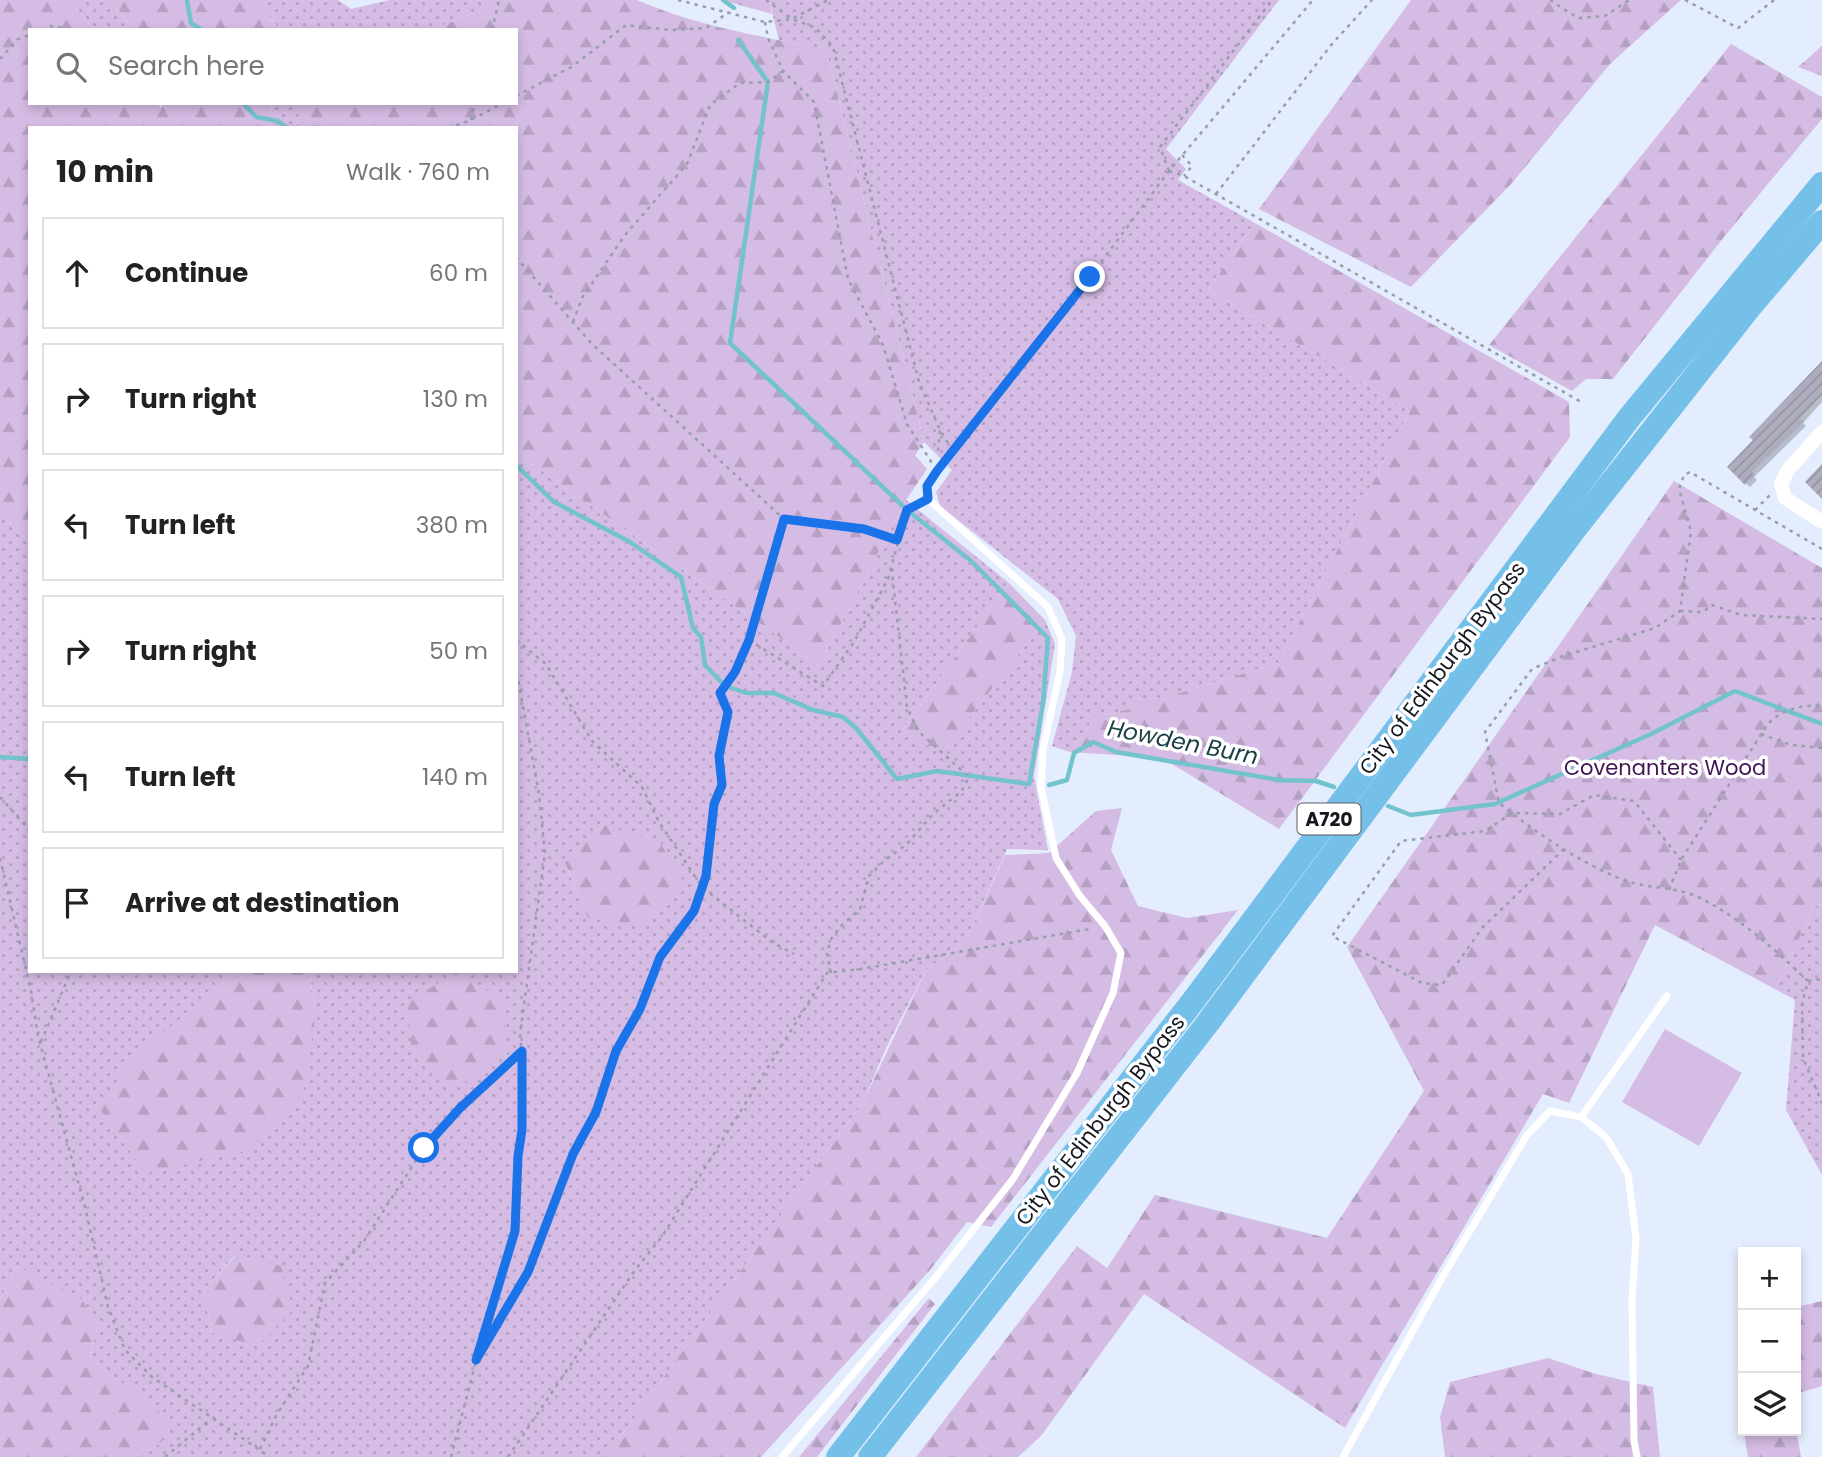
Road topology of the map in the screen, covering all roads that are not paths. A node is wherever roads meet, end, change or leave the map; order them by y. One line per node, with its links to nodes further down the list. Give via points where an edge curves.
1 (1822, 184): 9 (highway, City of Edinburgh Bypass / A720, via 1629,418 1193,1001)
2 (1822, 222): 10 (highway, City of Edinburgh Bypass / A720, via 1574,530 1207,1024)
3 (1822, 432): 5 (street, via 1781,484 1785,498)
4 (954, 451): 8 (lane, via 935,467 927,486 928,499 1048,607 1062,639 1041,787 1056,858 1121,953 1113,993 1077,1073 1013,1179 929,1286)
5 (1822, 522)
6 (1667, 996): 7 (lane)
7 (1581, 1117): 11 (lane, via 1550,1111 1527,1135); 12 (lane, via 1606,1137 1628,1174 1636,1238 1632,1302)
8 (782, 1457)
9 (838, 1457)
10 (870, 1457)
11 (1343, 1457)
12 (1637, 1457)

